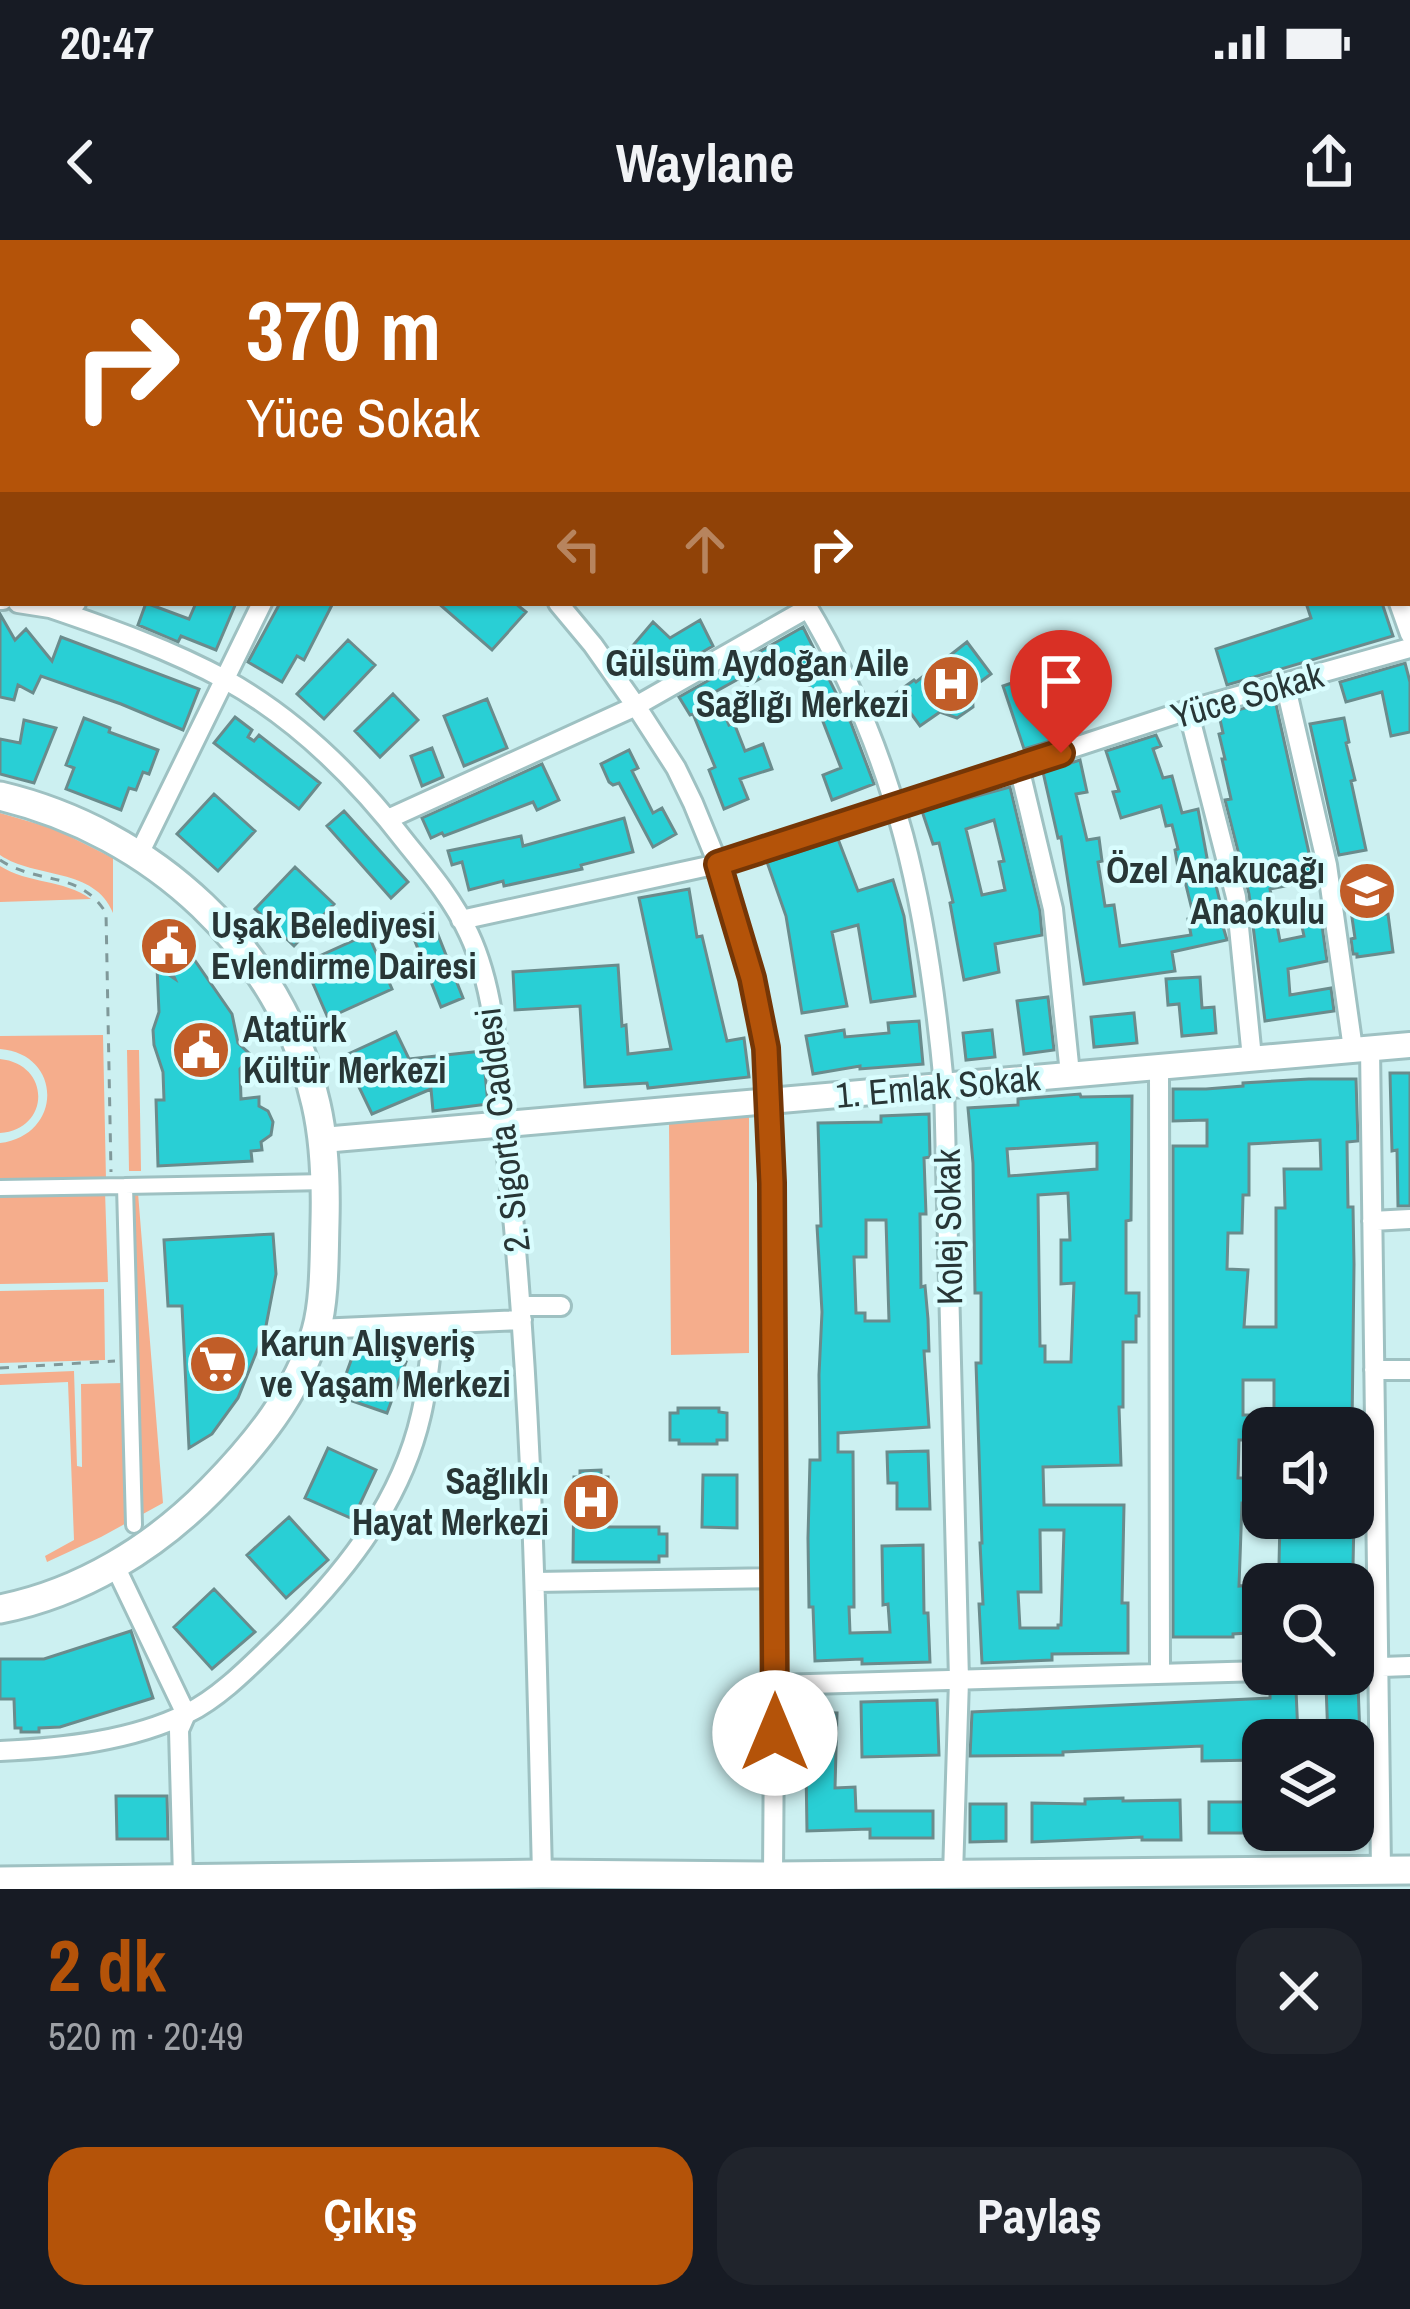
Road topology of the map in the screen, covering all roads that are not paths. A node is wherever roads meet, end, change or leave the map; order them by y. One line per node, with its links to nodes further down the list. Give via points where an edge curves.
1 (37, 606): 6 (street)
2 (60, 606): 6 (street)
3 (261, 606): 8 (street)
4 (560, 606): 10 (street)
5 (806, 606): 10 (street); 14 (street, Kolej Sokak, via 847,676)
6 (50, 608): 8 (street, 2. Sigorta Caddesi)
7 (1410, 648): 9 (street, Yüce Sokak)
8 (225, 679): 15 (street, 2. Sigorta Caddesi, via 306,735); 16 (street)
9 (1285, 683): 11 (street, Yüce Sokak); 20 (street)
10 (637, 706): 15 (street); 17 (street, via 676,768)
11 (1188, 710): 12 (street, Yüce Sokak); 21 (street, via 1236,897)
12 (1019, 767): 14 (street, Yüce Sokak); 23 (street, via 1053,909)
13 (0, 796): 16 (main road, via 65,815)
14 (896, 808): 17 (street, Yüce Sokak); 24 (street, Kolej Sokak, via 925,923)
15 (388, 819): 18 (street, 2. Sigorta Caddesi)
16 (139, 854): 27 (main road, via 207,909 261,976 299,1050)
17 (718, 864): 18 (street, Yüce Sokak); 25 (street, via 752,978)
18 (461, 920): 26 (street, 2. Sigorta Caddesi, via 490,1007)
19 (1410, 1045): 20 (street, 1. Emlak Sokak)
20 (1362, 1049): 21 (street, 1. Emlak Sokak); 32 (street)
21 (1252, 1058): 22 (street, 1. Emlak Sokak)
22 (1159, 1066): 23 (street, 1. Emlak Sokak); 48 (street)
23 (1070, 1074): 24 (street, 1. Emlak Sokak)
24 (944, 1085): 25 (street, 1. Emlak Sokak); 49 (street, Kolej Sokak)
25 (768, 1101): 26 (street, 1. Emlak Sokak); 41 (street)
26 (503, 1124): 27 (street, 1. Emlak Sokak); 34 (street, 2. Sigorta Caddesi)
27 (322, 1140): 28 (main road)
28 (326, 1182): 29 (street); 36 (main road)
29 (118, 1186): 30 (street); 39 (street)
30 (0, 1188)
31 (1410, 1219): 32 (street)
32 (1372, 1221): 37 (street)
33 (561, 1306): 34 (street)
34 (522, 1313): 35 (street); 42 (street, 2. Sigorta Caddesi)
35 (434, 1324): 36 (street); 51 (street, via 422,1414 374,1529 294,1623)
36 (316, 1329): 40 (main road, via 288,1396 259,1438 193,1509)
37 (1374, 1370): 38 (street); 46 (street)
38 (1410, 1370)
39 (134, 1525)
40 (115, 1565): 43 (main road); 51 (street)
41 (776, 1578): 42 (street); 50 (street)
42 (535, 1582): 55 (street, 2. Sigorta Caddesi)
43 (0, 1609)
44 (1410, 1666): 46 (street)
45 (1374, 1667): 46 (street)
46 (1378, 1667): 53 (street)
47 (1242, 1672): 48 (street)
48 (1160, 1674): 49 (street)
49 (959, 1680): 50 (street); 56 (street, Kolej Sokak)
50 (775, 1685): 60 (street)
51 (187, 1714): 52 (street, via 99,1740); 57 (street, via 179,1730)
52 (0, 1751)
53 (1381, 1870): 54 (main road); 59 (main road)
54 (1410, 1870)
55 (542, 1874): 57 (main road); 60 (main road)
56 (953, 1875): 59 (main road); 60 (main road)
57 (183, 1878): 58 (main road)
58 (0, 1881)
59 (1302, 1881)
60 (773, 1885)

